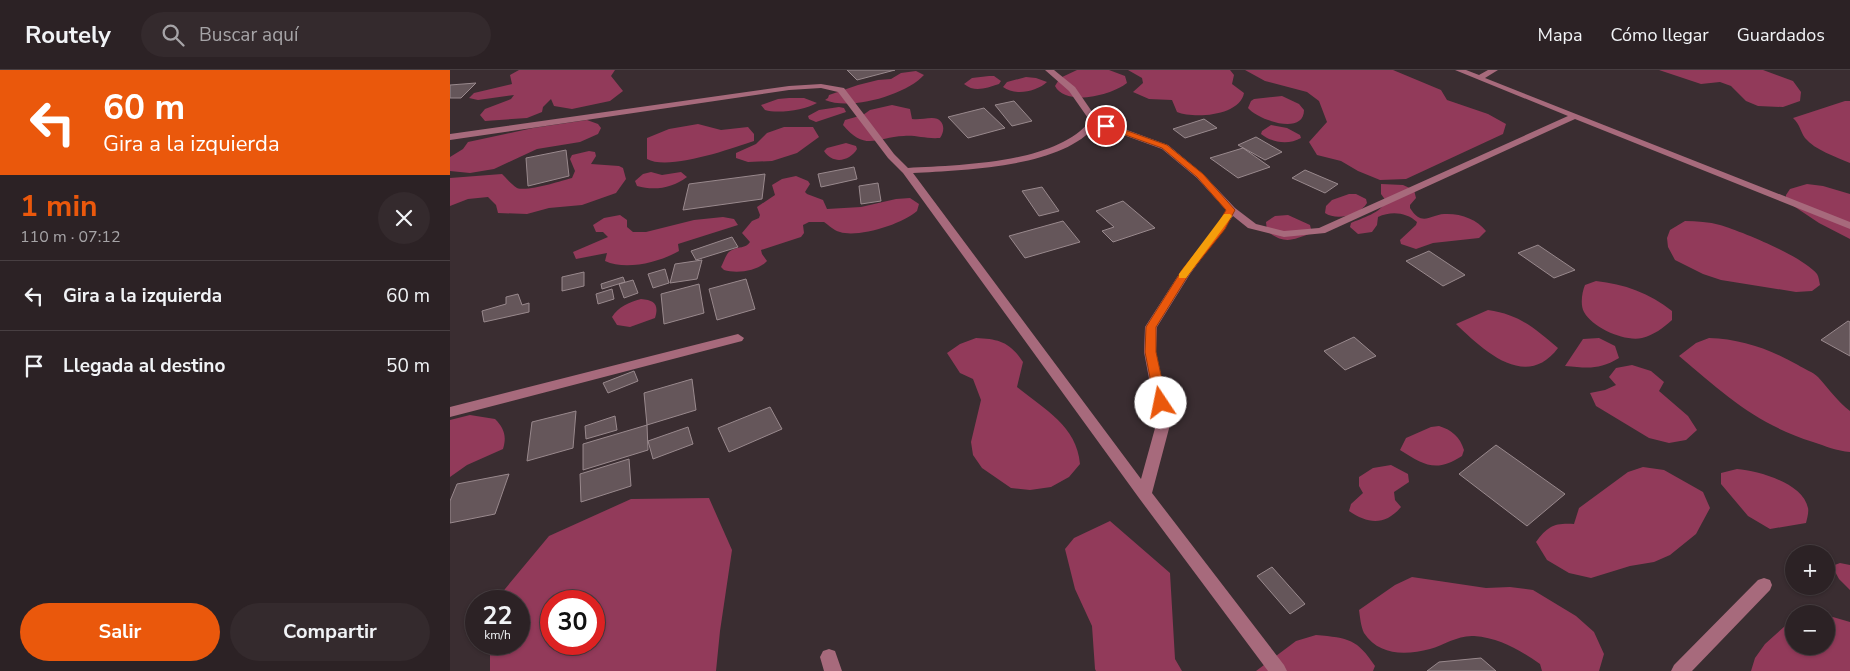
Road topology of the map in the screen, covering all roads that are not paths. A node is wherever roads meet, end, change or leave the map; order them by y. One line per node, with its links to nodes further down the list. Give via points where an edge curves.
1 (1049, 70): 6 (street, via 1072,89)
2 (1460, 70): 4 (street)
3 (1494, 70): 4 (street)
4 (1479, 78): 5 (street)
5 (1576, 116): 9 (street, via 1321,231 1284,234 1252,226); 10 (street)
6 (1094, 121): 8 (street, via 1084,134 1050,150 1008,162); 9 (street, via 1165,146 1200,176)
7 (450, 138): 8 (street, via 820,86 841,90)
8 (906, 171): 13 (street)
9 (1230, 210): 13 (street, via 1221,227 1185,272 1151,327 1150,352 1164,421)
10 (1850, 226)
11 (738, 338): 12 (street)
12 (450, 412)
13 (1144, 494): 15 (street)
14 (1764, 585): 16 (street)
15 (1278, 671)
16 (1680, 671)

